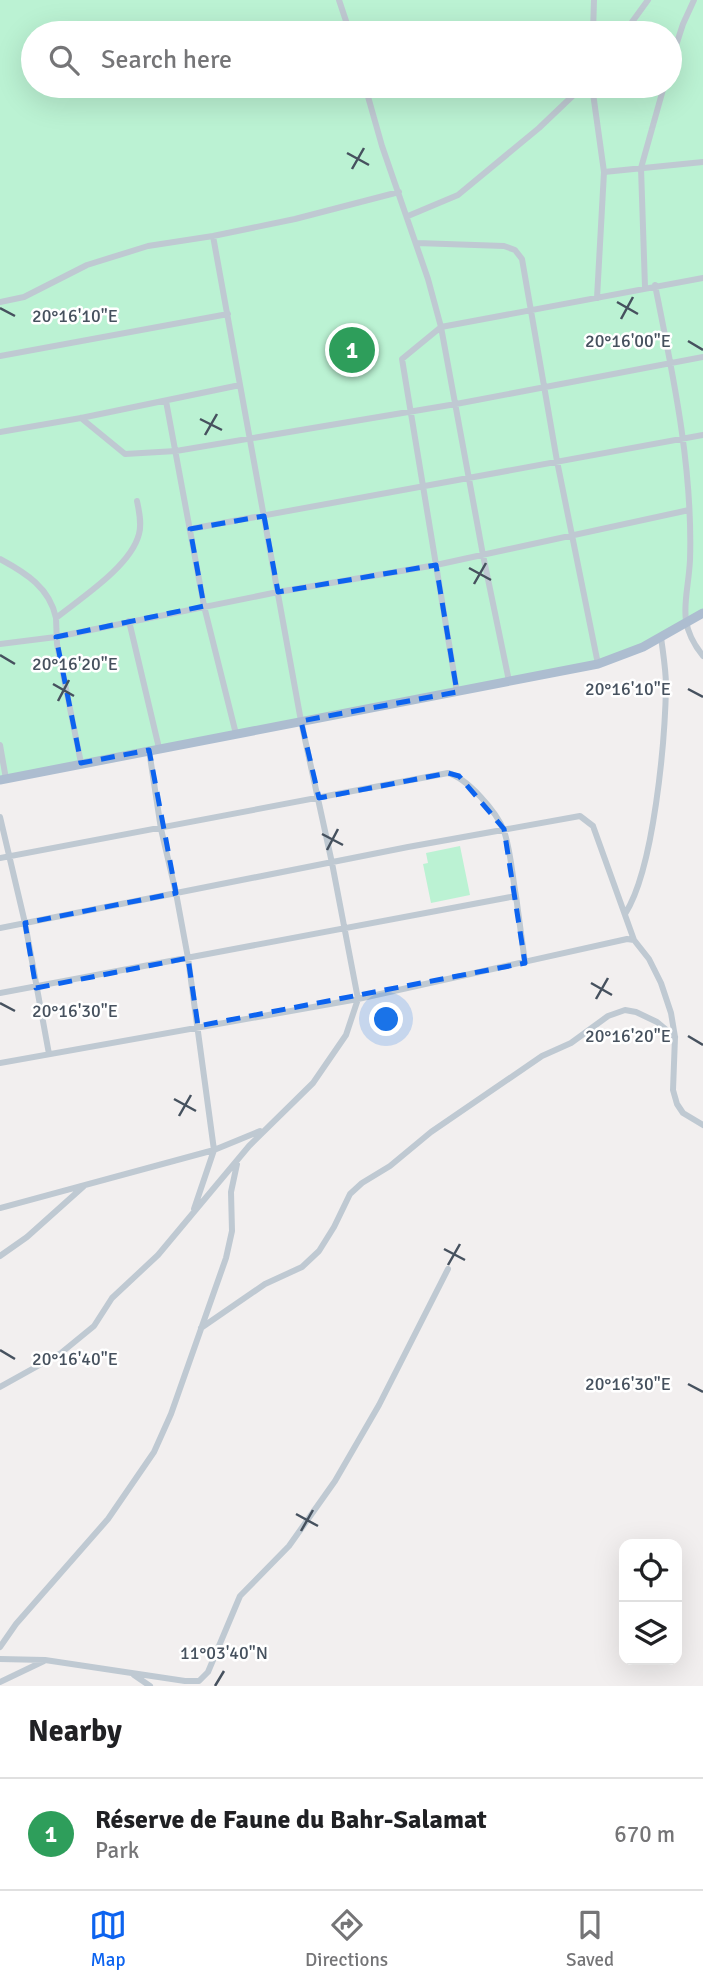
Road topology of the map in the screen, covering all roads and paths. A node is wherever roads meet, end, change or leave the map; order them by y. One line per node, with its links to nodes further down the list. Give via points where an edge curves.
1 (339, 0): 5 (street)
2 (648, 0): 7 (street)
3 (694, 0): 8 (street)
4 (592, 1): 6 (street)
5 (346, 21)
6 (593, 21)
7 (633, 21)
8 (682, 26)
9 (368, 98): 16 (street)
10 (570, 98): 17 (street, via 470,186)
11 (594, 98): 15 (street)
12 (661, 98): 14 (street)
13 (703, 162): 14 (street)
14 (641, 168): 15 (street); 22 (street)
15 (604, 172): 23 (street)
16 (399, 192): 17 (street); 18 (street)
17 (408, 216): 19 (street)
18 (213, 236): 24 (street, via 148,246 87,265 24,297); 26 (street)
19 (417, 243): 25 (street, via 515,250 522,259); 27 (street)
20 (703, 278): 21 (street)
21 (655, 285): 22 (street); 30 (street)
22 (645, 287): 23 (street)
23 (597, 298): 25 (street)
24 (0, 302)
25 (530, 311): 27 (street); 32 (street)
26 (228, 314): 28 (street); 31 (street)
27 (441, 327): 34 (street); 35 (street, via 402,359)
28 (0, 356)
29 (703, 357): 30 (street)
30 (670, 362): 32 (street); 39 (street)
31 (240, 385): 33 (street); 40 (street)
32 (544, 386): 34 (street); 42 (street)
33 (166, 401): 36 (street); 41 (street)
34 (456, 404): 35 (street); 43 (street)
35 (409, 411): 40 (street); 44 (street)
36 (81, 418): 37 (street); 41 (street, via 125,454)
37 (0, 432)
38 (703, 435): 39 (street)
39 (682, 437): 42 (street); 46 (street)
40 (250, 438): 41 (street); 47 (street)
41 (176, 451): 48 (street)
42 (558, 461): 43 (street); 49 (street)
43 (470, 478): 44 (street); 50 (street)
44 (423, 486): 47 (street); 52 (street)
45 (137, 501): 56 (street, via 140,531 123,561)
46 (689, 510): 49 (street); 58 (street)
47 (264, 516): 48 (street); 53 (street)
48 (190, 529): 54 (street)
49 (572, 537): 50 (street); 63 (street)
50 (483, 555): 52 (street); 64 (street)
51 (0, 559): 56 (street, via 47,593)
52 (436, 565): 53 (street); 65 (street)
53 (278, 592): 54 (street); 66 (street)
54 (204, 606): 57 (street); 67 (street)
55 (703, 613): 58 (main road)
56 (56, 618): 59 (street)
57 (129, 621): 59 (street); 69 (street)
58 (685, 625): 60 (main road); 62 (street)
59 (56, 636): 61 (street); 70 (street)
60 (662, 637): 63 (main road); 81 (street, via 666,683 657,791 646,858)
61 (0, 644)
62 (703, 656)
63 (598, 664): 64 (main road)
64 (509, 681): 65 (main road)
65 (457, 692): 66 (main road)
66 (301, 721): 67 (main road); 72 (street)
67 (236, 734): 69 (main road)
68 (0, 745): 71 (street)
69 (154, 749): 70 (main road); 74 (street)
70 (81, 763): 71 (main road)
71 (3, 780)
72 (319, 798): 74 (street); 75 (street, via 448,773 474,789); 78 (street)
73 (0, 817): 76 (street)
74 (161, 829): 76 (street); 79 (street)
75 (503, 829): 78 (street); 80 (street); 81 (street, via 580,816 586,819 593,826)
76 (9, 857): 77 (street); 82 (street)
77 (0, 858)
78 (332, 863): 79 (street); 83 (street)
79 (176, 893): 82 (street); 86 (street)
80 (516, 896): 83 (street); 87 (street)
81 (625, 914): 85 (street)
82 (25, 923): 84 (street); 88 (street)
83 (345, 927): 86 (street); 90 (street)
84 (0, 928)
85 (634, 940): 87 (street); 92 (street, via 661,983)
86 (188, 958): 88 (street); 91 (street)
87 (525, 962): 90 (street)
88 (36, 988): 89 (street); 93 (street)
89 (0, 993)
90 (358, 999): 91 (street); 96 (street, via 336,1053 313,1083)
91 (198, 1026): 93 (street); 97 (street)
92 (675, 1037): 95 (street, via 673,1090 677,1104); 104 (street, via 657,1022 625,1010 542,1056 362,1183 350,1194 319,1251 302,1267 265,1284)
93 (49, 1055): 94 (street)
94 (0, 1063)
95 (703, 1125)
96 (262, 1131): 97 (street); 98 (street)
97 (214, 1150): 99 (street); 101 (street)
98 (237, 1162): 101 (street); 104 (street, via 230,1244)
99 (86, 1184): 100 (street); 102 (street)
100 (0, 1208)
101 (192, 1214): 105 (street, via 158,1255 118,1290 94,1326 61,1353)
102 (0, 1256)
103 (448, 1269): 109 (street, via 335,1480 289,1546 240,1596 208,1672 199,1681)
104 (201, 1328): 106 (street, via 171,1414 141,1473)
105 (0, 1387)
106 (0, 1647)
107 (0, 1659): 108 (street)
108 (45, 1660): 109 (street); 110 (street)
109 (133, 1674): 111 (street)
110 (0, 1682)
111 (150, 1686)

